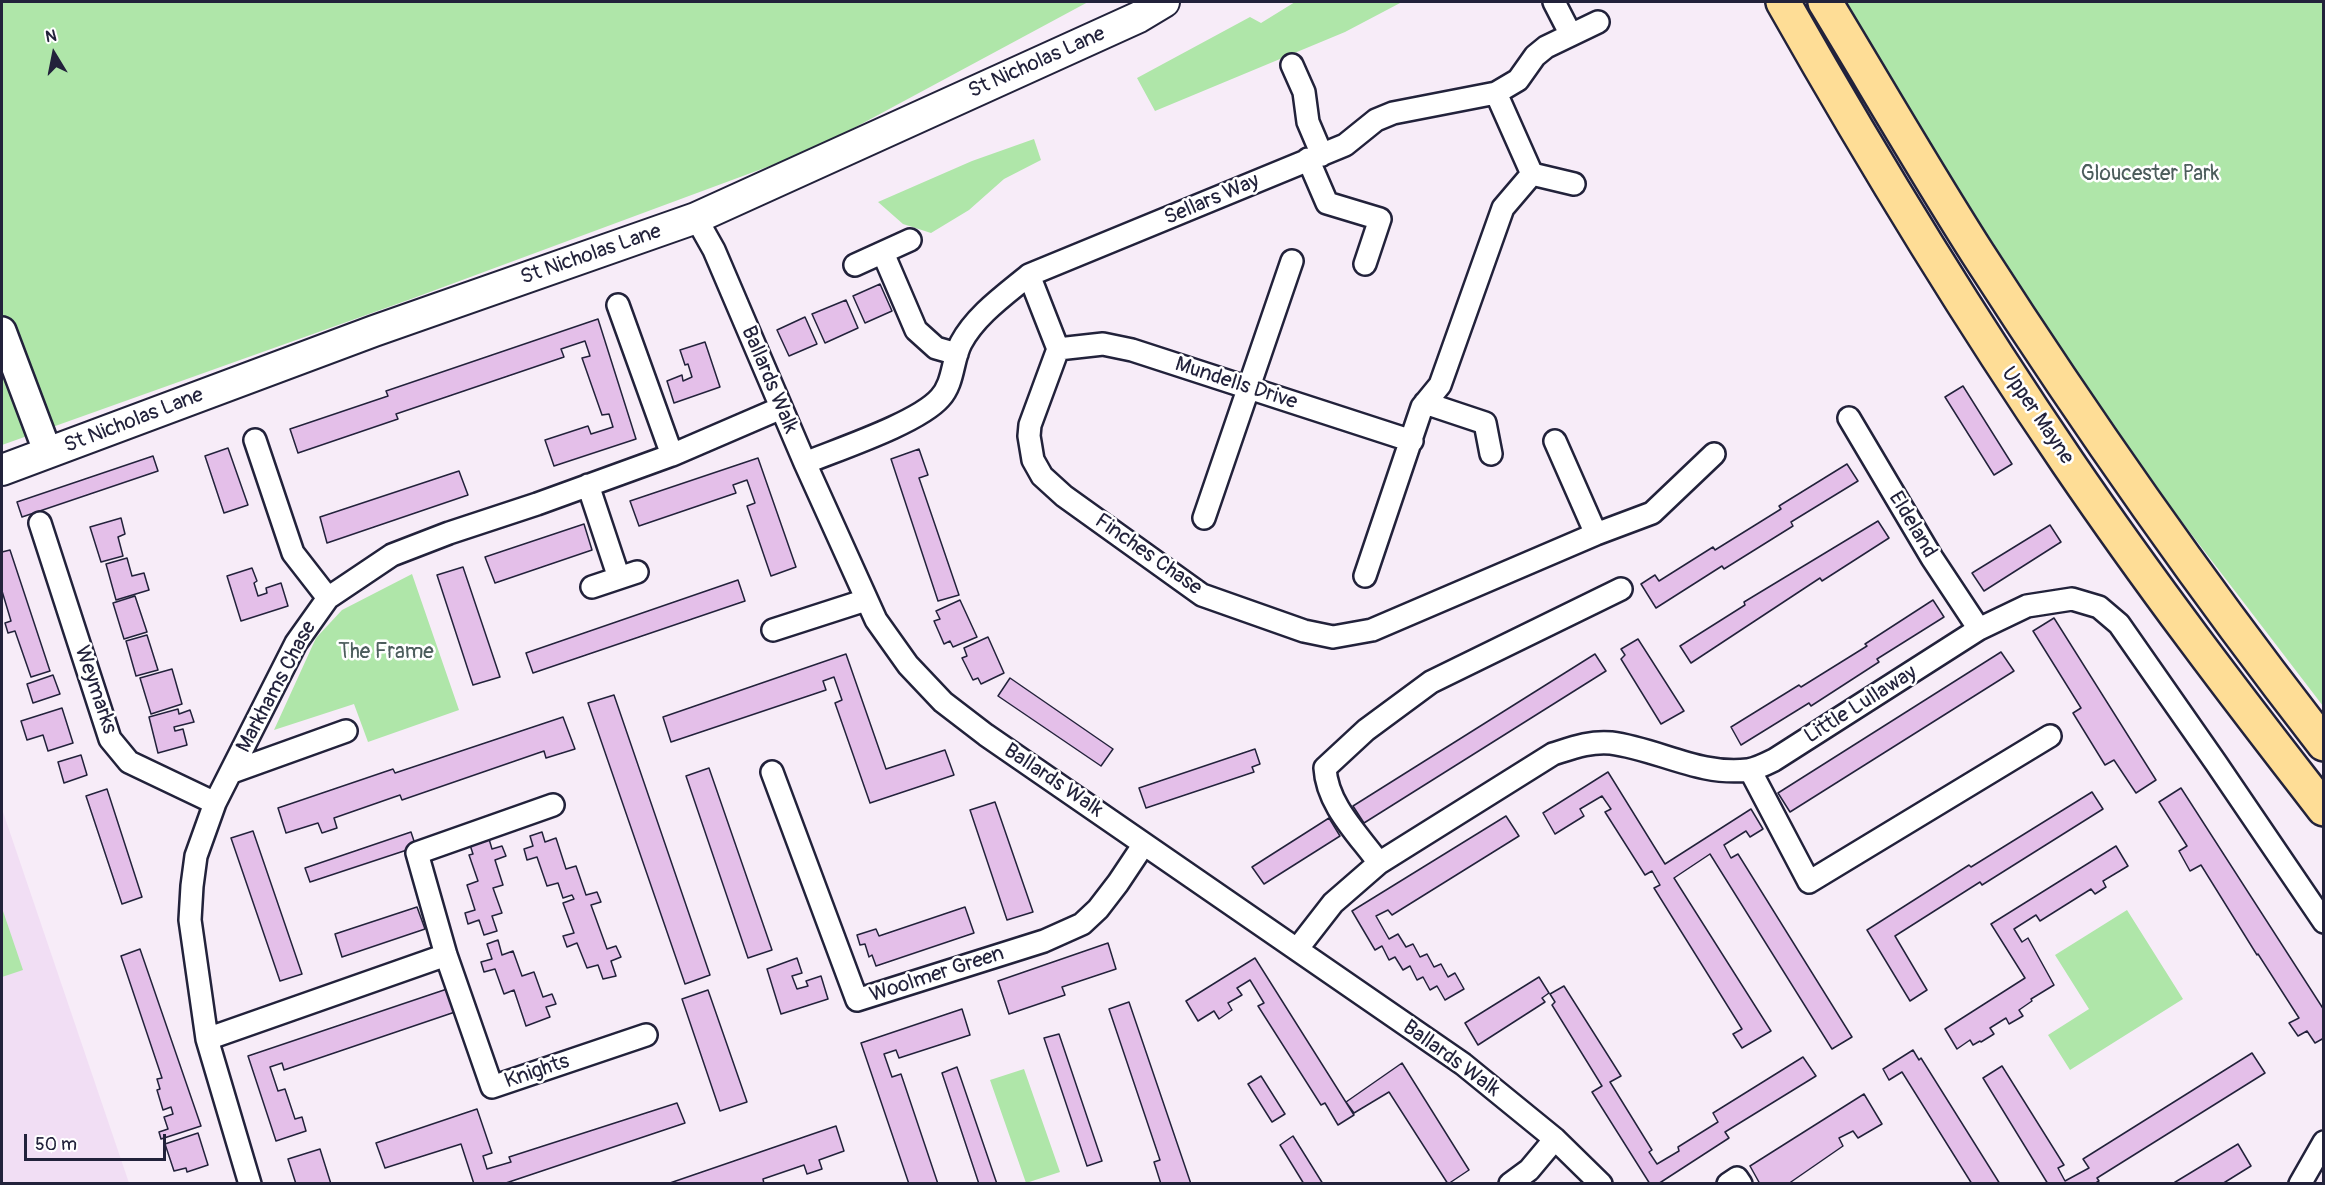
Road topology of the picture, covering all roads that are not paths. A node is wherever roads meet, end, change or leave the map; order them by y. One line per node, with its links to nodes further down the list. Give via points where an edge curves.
1 (1164, 2): 12 (main road, St Nicholas Lane, via 1139,17)
2 (1554, 2): 6 (street)
3 (1783, 2): 55 (main road, Upper Mayne, via 1879,169 2062,454 2196,644)
4 (1825, 2): 49 (main road, Upper Mayne, via 1978,254 2116,461 2250,650)
5 (1598, 22): 6 (street, Sellars Way)
6 (1570, 35): 8 (street, Sellars Way, via 1545,47 1518,80)
7 (1292, 65): 9 (street, via 1304,92)
8 (1496, 93): 9 (street, Sellars Way, via 1393,113 1376,120 1345,145); 10 (street)
9 (1315, 157): 16 (street, via 1327,203 1380,219); 18 (street, Sellars Way)
10 (1532, 174): 11 (street); 24 (street, via 1503,208 1440,385)
11 (1574, 184)
12 (696, 218): 25 (street, Ballards Walk, via 714,250); 30 (main road, St Nicholas Lane, via 374,331)
13 (910, 240): 14 (street)
14 (883, 253): 17 (street); 22 (street, via 916,330 936,348)
15 (1292, 261): 23 (street)
16 (1365, 264)
17 (855, 265)
18 (1029, 275): 21 (street); 22 (street, Sellars Way, via 978,321)
19 (618, 305): 33 (street)
20 (2, 331): 30 (street)
21 (1058, 349): 23 (street, Mundells Drive, via 1103,344); 39 (street, Finches Chase, via 1030,425 1033,460 1041,476 1192,588 1249,613 1333,637 1372,630)
22 (957, 354): 34 (street, Sellars Way, via 948,387 926,410)
23 (1249, 388): 28 (street, Mundells Drive); 37 (street)
24 (1425, 404): 28 (street); 31 (street, via 1485,423)
25 (781, 408): 33 (street, Markhams Chase); 34 (street, Ballards Walk)
26 (1850, 418): 45 (street, Eldeland, via 1932,558)
27 (255, 440): 43 (street, via 293,553)
28 (1412, 441): 40 (street)
29 (1555, 441): 39 (street)
30 (48, 453): 35 (main road, St Nicholas Lane)
31 (1491, 454)
32 (1714, 454): 39 (street, Finches Chase, via 1652,513)
33 (672, 455): 36 (street, Markhams Chase)
34 (805, 463): 44 (street, Ballards Walk)
35 (2, 470)
36 (588, 484): 41 (street, via 628,575); 43 (street, Markhams Chase, via 392,555)
37 (1204, 518)
38 (40, 524): 53 (street, Weymarks, via 110,739 129,762)
39 (1596, 534)
40 (1365, 576)
41 (592, 587)
42 (1621, 589): 57 (street, via 1431,682 1366,730 1325,768 1332,800)
43 (328, 598): 51 (street, Markhams Chase, via 296,643)
44 (866, 600): 46 (street); 56 (street, Ballards Walk, via 886,636 943,702)
45 (1979, 629): 50 (street, Little Lullaway, via 1774,760); 58 (street, Little Lullaway, via 2027,606 2072,599 2099,607 2119,624)
46 (773, 630)
47 (346, 731): 51 (street)
48 (2050, 736): 50 (street, via 1809,882)
49 (2324, 744)
50 (1750, 770): 57 (street, Little Lullaway, via 1705,768 1610,743 1582,744 1553,754)
51 (232, 772): 53 (street, Markhams Chase)
52 (772, 772): 56 (street, Woolmer Green, via 857,1000 1044,941 1082,924 1098,909)
53 (215, 803): 62 (street, Markhams Chase, via 196,856 190,920)
54 (553, 805): 60 (street, Knights, via 417,853)
55 (2324, 809)
56 (1144, 844): 59 (street, Ballards Walk)
57 (1379, 863): 59 (street, Little Lullaway, via 1333,903)
58 (2324, 922)
59 (1298, 948): 63 (street, Ballards Walk, via 1463,1064)
60 (446, 955): 61 (street, Knights, via 492,1087); 62 (street)
61 (646, 1035)
62 (207, 1039): 65 (street, Markhams Chase)
63 (1556, 1139): 66 (street, via 1529,1170); 67 (street, Ballards Walk)
64 (2324, 1142): 70 (street)
65 (250, 1184)
66 (1510, 1184)
67 (1601, 1184)
68 (1728, 1184): 69 (street, via 1737,1178)
69 (1741, 1184)
70 (2300, 1184)

